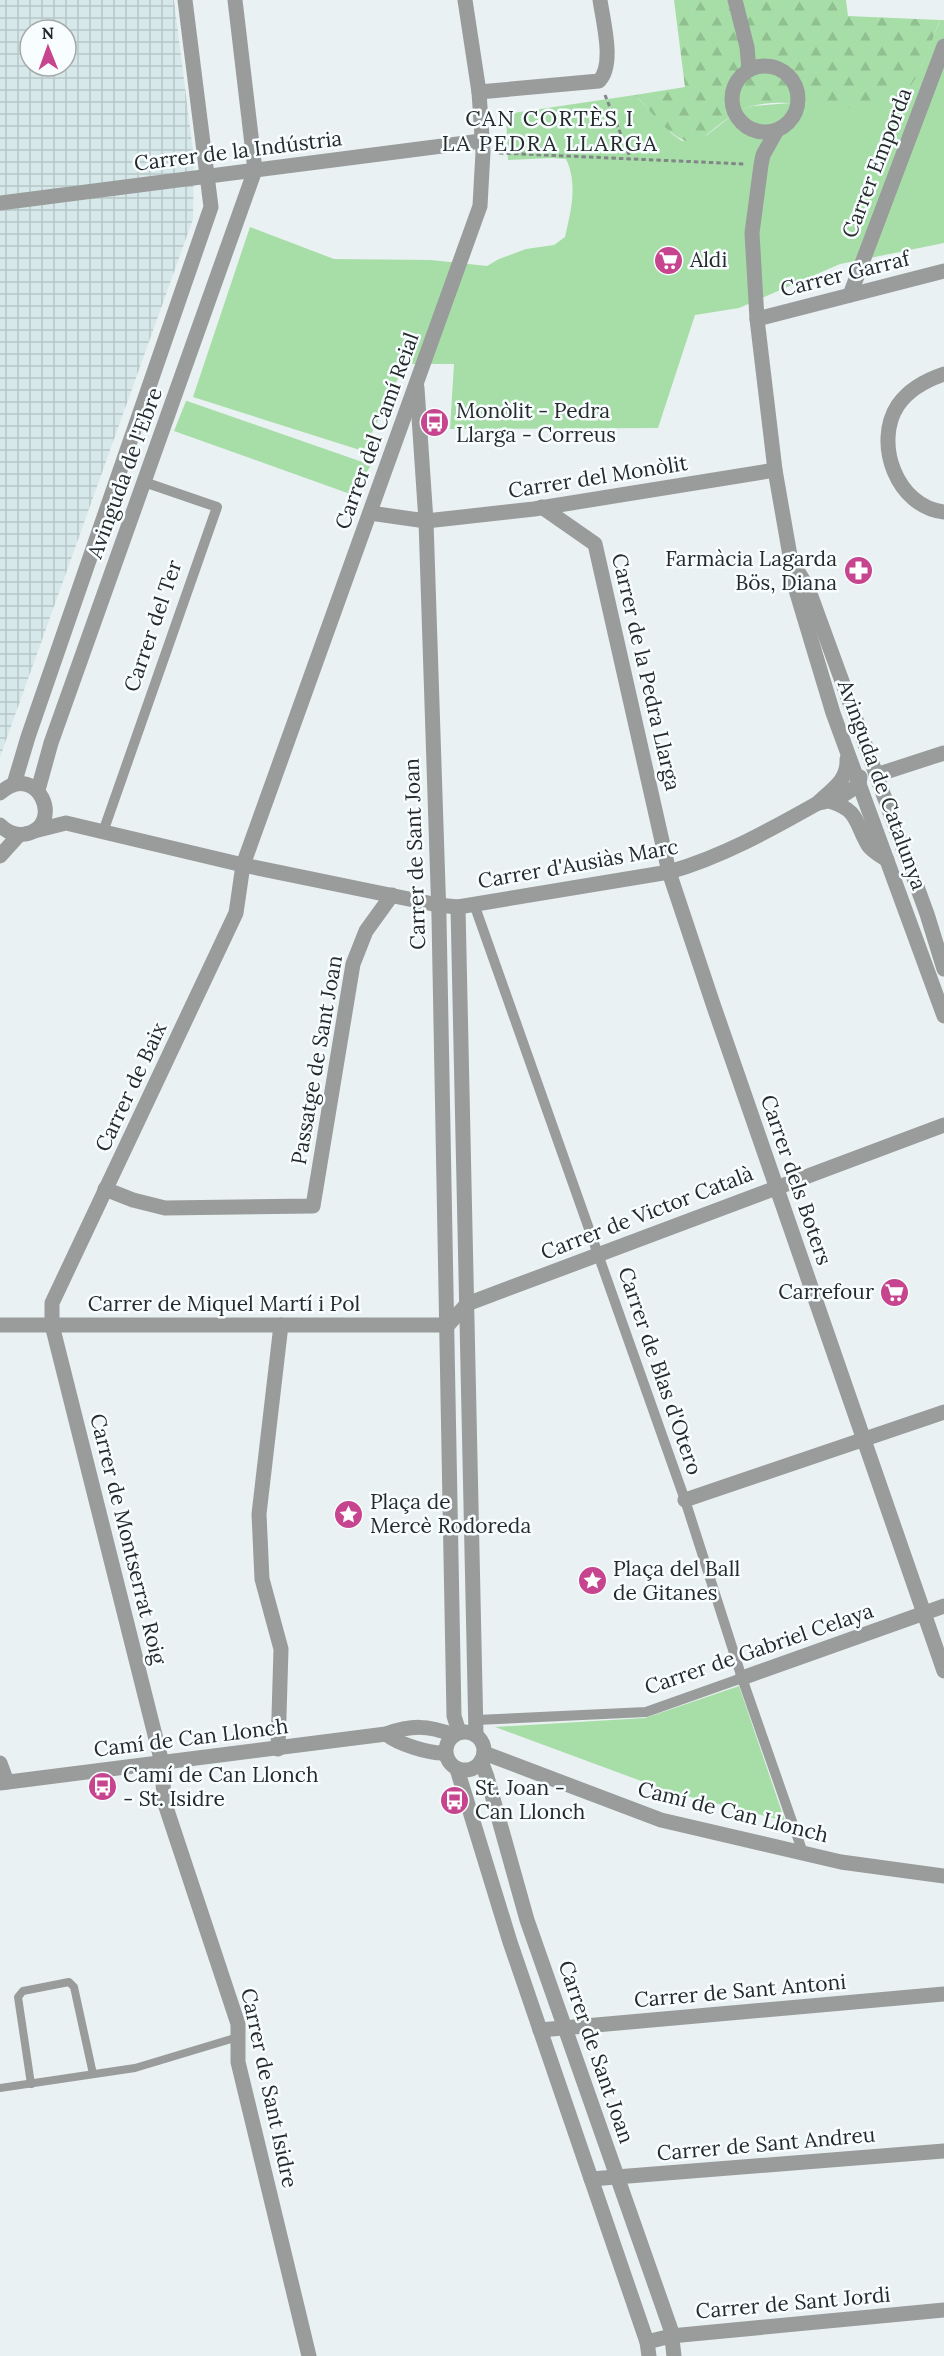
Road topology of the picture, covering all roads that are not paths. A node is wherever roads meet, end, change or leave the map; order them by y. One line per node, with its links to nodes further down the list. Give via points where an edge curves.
1 (185, 0): 16 (street, Avinguda de l'Ebre)
2 (235, 0): 15 (street)
3 (465, 0): 10 (street, Carrer del Camí Reial)
4 (600, 0): 10 (street, via 608,63 599,81)
5 (735, 0): 7 (street)
6 (944, 46): 19 (street, Carrer Emporda)
7 (747, 47): 8 (street); 9 (street)
8 (771, 66): 9 (street); 12 (street, via 793,82 798,96 796,110)
9 (749, 70): 11 (street, via 738,79 732,107 739,120)
10 (479, 92): 13 (street, Carrer del Camí Reial)
11 (751, 129): 12 (street); 14 (street)
12 (777, 130): 14 (street, Avinguda de Catalunya)
13 (482, 146): 15 (street, Carrer de la Indústria); 22 (street, Carrer del Camí Reial, via 480,206)
14 (762, 160): 20 (street, Avinguda de Catalunya, via 752,233)
15 (255, 170): 16 (street, Carrer de la Indústria); 24 (street, Avinguda de l'Ebre)
16 (208, 175): 17 (street, Carrer de la Indústria); 34 (street, Avinguda de l'Ebre, via 212,207)
17 (0, 203)
18 (944, 271): 19 (street, Carrer Garraf)
19 (850, 295): 20 (street, Carrer Garraf)
20 (757, 319): 23 (street, Avinguda de Catalunya)
21 (944, 374): 26 (street, via 920,384 899,405 891,424 888,450 890,462 909,495)
22 (417, 382): 27 (street, Carrer del Camí Reial); 28 (street, Carrer de Sant Joan)
23 (775, 471): 25 (street, Carrer del Monòlit); 29 (street, Avinguda de Catalunya)
24 (144, 482): 37 (street, Avinguda de l'Ebre, via 51,743); 41 (street, Carrer del Ter, via 217,507)
25 (542, 507): 28 (street, Carrer del Monòlit); 46 (street, Carrer de la Pedra Llarga, via 596,544)
26 (944, 512)
27 (370, 513): 28 (street, Carrer del Monòlit); 45 (street, Carrer del Camí Reial)
28 (426, 521): 49 (street, Carrer de Sant Joan)
29 (793, 565): 30 (street, Avinguda de Catalunya, via 808,588); 31 (street, Avinguda de Catalunya, via 796,590 819,671)
30 (829, 646): 33 (street, Avinguda de Catalunya); 35 (street, via 833,684 861,765)
31 (847, 751): 35 (street, Avinguda de Catalunya); 38 (street, via 848,770)
32 (944, 753): 33 (street)
33 (876, 775): 51 (street, via 871,784 872,794 908,886); 52 (street, Avinguda de Catalunya)
34 (14, 784): 36 (street); 37 (street, via 22,784)
35 (859, 784): 38 (street, via 846,795); 44 (street, Avinguda de Catalunya)
36 (0, 793)
37 (41, 797): 39 (street); 42 (street, Avinguda de l'Ebre, via 44,819)
38 (825, 802): 44 (street, via 845,806 855,815 869,847); 46 (street, Carrer d'Ausiàs Marc, via 700,863)
39 (66, 823): 41 (street); 42 (street)
40 (0, 825): 42 (street, via 11,833)
41 (103, 832): 45 (street)
42 (27, 833): 43 (street, Avinguda de l'Ebre)
43 (0, 856)
44 (887, 861): 51 (street, Avinguda de Catalunya)
45 (243, 865): 47 (street, Carrer d'Ausiàs Marc); 56 (street, Carrer de Baix, via 236,913)
46 (669, 872): 48 (street, Carrer d'Ausiàs Marc); 55 (street, Carrer dels Boters)
47 (392, 895): 49 (street, Carrer d'Ausiàs Marc); 56 (street, Passatge de Sant Joan, via 366,931 352,964 313,1206 165,1208)
48 (474, 904): 50 (street, Carrer d'Ausiàs Marc); 57 (street, Carrer de Blas d'Otero)
49 (438, 905): 50 (street, Carrer d'Ausiàs Marc); 62 (street, Carrer de Sant Joan)
50 (458, 907): 58 (street, Carrer de Sant Joan)
51 (913, 930): 53 (street, Avinguda de Catalunya)
52 (944, 969)
53 (944, 1016)
54 (944, 1125): 55 (street, Carrer de Victor Català)
55 (776, 1186): 57 (street, Carrer de Victor Català); 64 (street, Carrer dels Boters)
56 (105, 1189): 60 (street, Carrer de Baix, via 51,1303)
57 (598, 1254): 58 (street, Carrer de Victor Català); 65 (street, Carrer de Blas d'Otero)
58 (467, 1304): 62 (street); 70 (street, Carrer de Sant Joan)
59 (0, 1325): 60 (street, Carrer de Miquel Martí i Pol)
60 (52, 1325): 61 (street, Carrer de Miquel Martí i Pol); 77 (street, Carrer de Montserrat Roig)
61 (281, 1325): 62 (street, Carrer de Miquel Martí i Pol); 73 (street, via 259,1514 262,1579 281,1649)
62 (448, 1325): 71 (street, Carrer de Sant Joan)
63 (944, 1412): 64 (street)
64 (864, 1438): 65 (street); 67 (street, Carrer dels Boters)
65 (685, 1500): 69 (street, Carrer de Blas d'Otero)
66 (944, 1606): 67 (street, Carrer de Gabriel Celaya)
67 (924, 1614): 68 (street, Carrer dels Boters); 69 (street, Carrer de Gabriel Celaya)
68 (944, 1671)
69 (742, 1678): 70 (street, Carrer de Gabriel Celaya, via 646,1712); 80 (street, Carrer de Blas d'Otero)
70 (476, 1728): 71 (street); 75 (street)
71 (456, 1733): 72 (street, Camí de Can Llonch, via 434,1727 404,1728); 74 (street, via 446,1743)
72 (386, 1734): 73 (street, Camí de Can Llonch); 74 (street, via 416,1748)
73 (278, 1749): 77 (street, Camí de Can Llonch)
74 (445, 1753): 78 (street)
75 (482, 1757): 78 (street, via 477,1766); 80 (street, Camí de Can Llonch, via 661,1820); 83 (street, Carrer de Sant Joan, via 527,1920)
76 (0, 1763): 79 (street)
77 (162, 1763): 79 (street, Camí de Can Llonch); 85 (street, Carrer de Sant Isidre, via 164,1801 238,2024)
78 (457, 1769): 84 (street)
79 (4, 1782)
80 (803, 1853): 81 (street, Camí de Can Llonch)
81 (944, 1876)
82 (944, 1994): 83 (street, Carrer de Sant Antoni)
83 (565, 2027): 84 (street, Carrer de Sant Antoni); 90 (street, Carrer de Sant Joan)
84 (540, 2030): 91 (street)
85 (238, 2037): 86 (lane, via 135,2068); 95 (street, Carrer de Sant Isidre, via 238,2062)
86 (93, 2074): 87 (lane); 87 (lane, via 74,1987 69,1982 23,1991 18,1997)
87 (31, 2084): 88 (lane)
88 (0, 2088)
89 (944, 2151): 90 (street, Carrer de Sant Andreu)
90 (617, 2177): 91 (street, Carrer de Sant Andreu); 93 (street, Carrer de Sant Joan)
91 (591, 2179): 94 (street)
92 (944, 2310): 93 (street, Carrer de Sant Jordi)
93 (671, 2336): 94 (street, Carrer de Sant Jordi); 96 (street, Carrer de Sant Joan)
94 (648, 2349)
95 (309, 2356)
96 (674, 2356)

